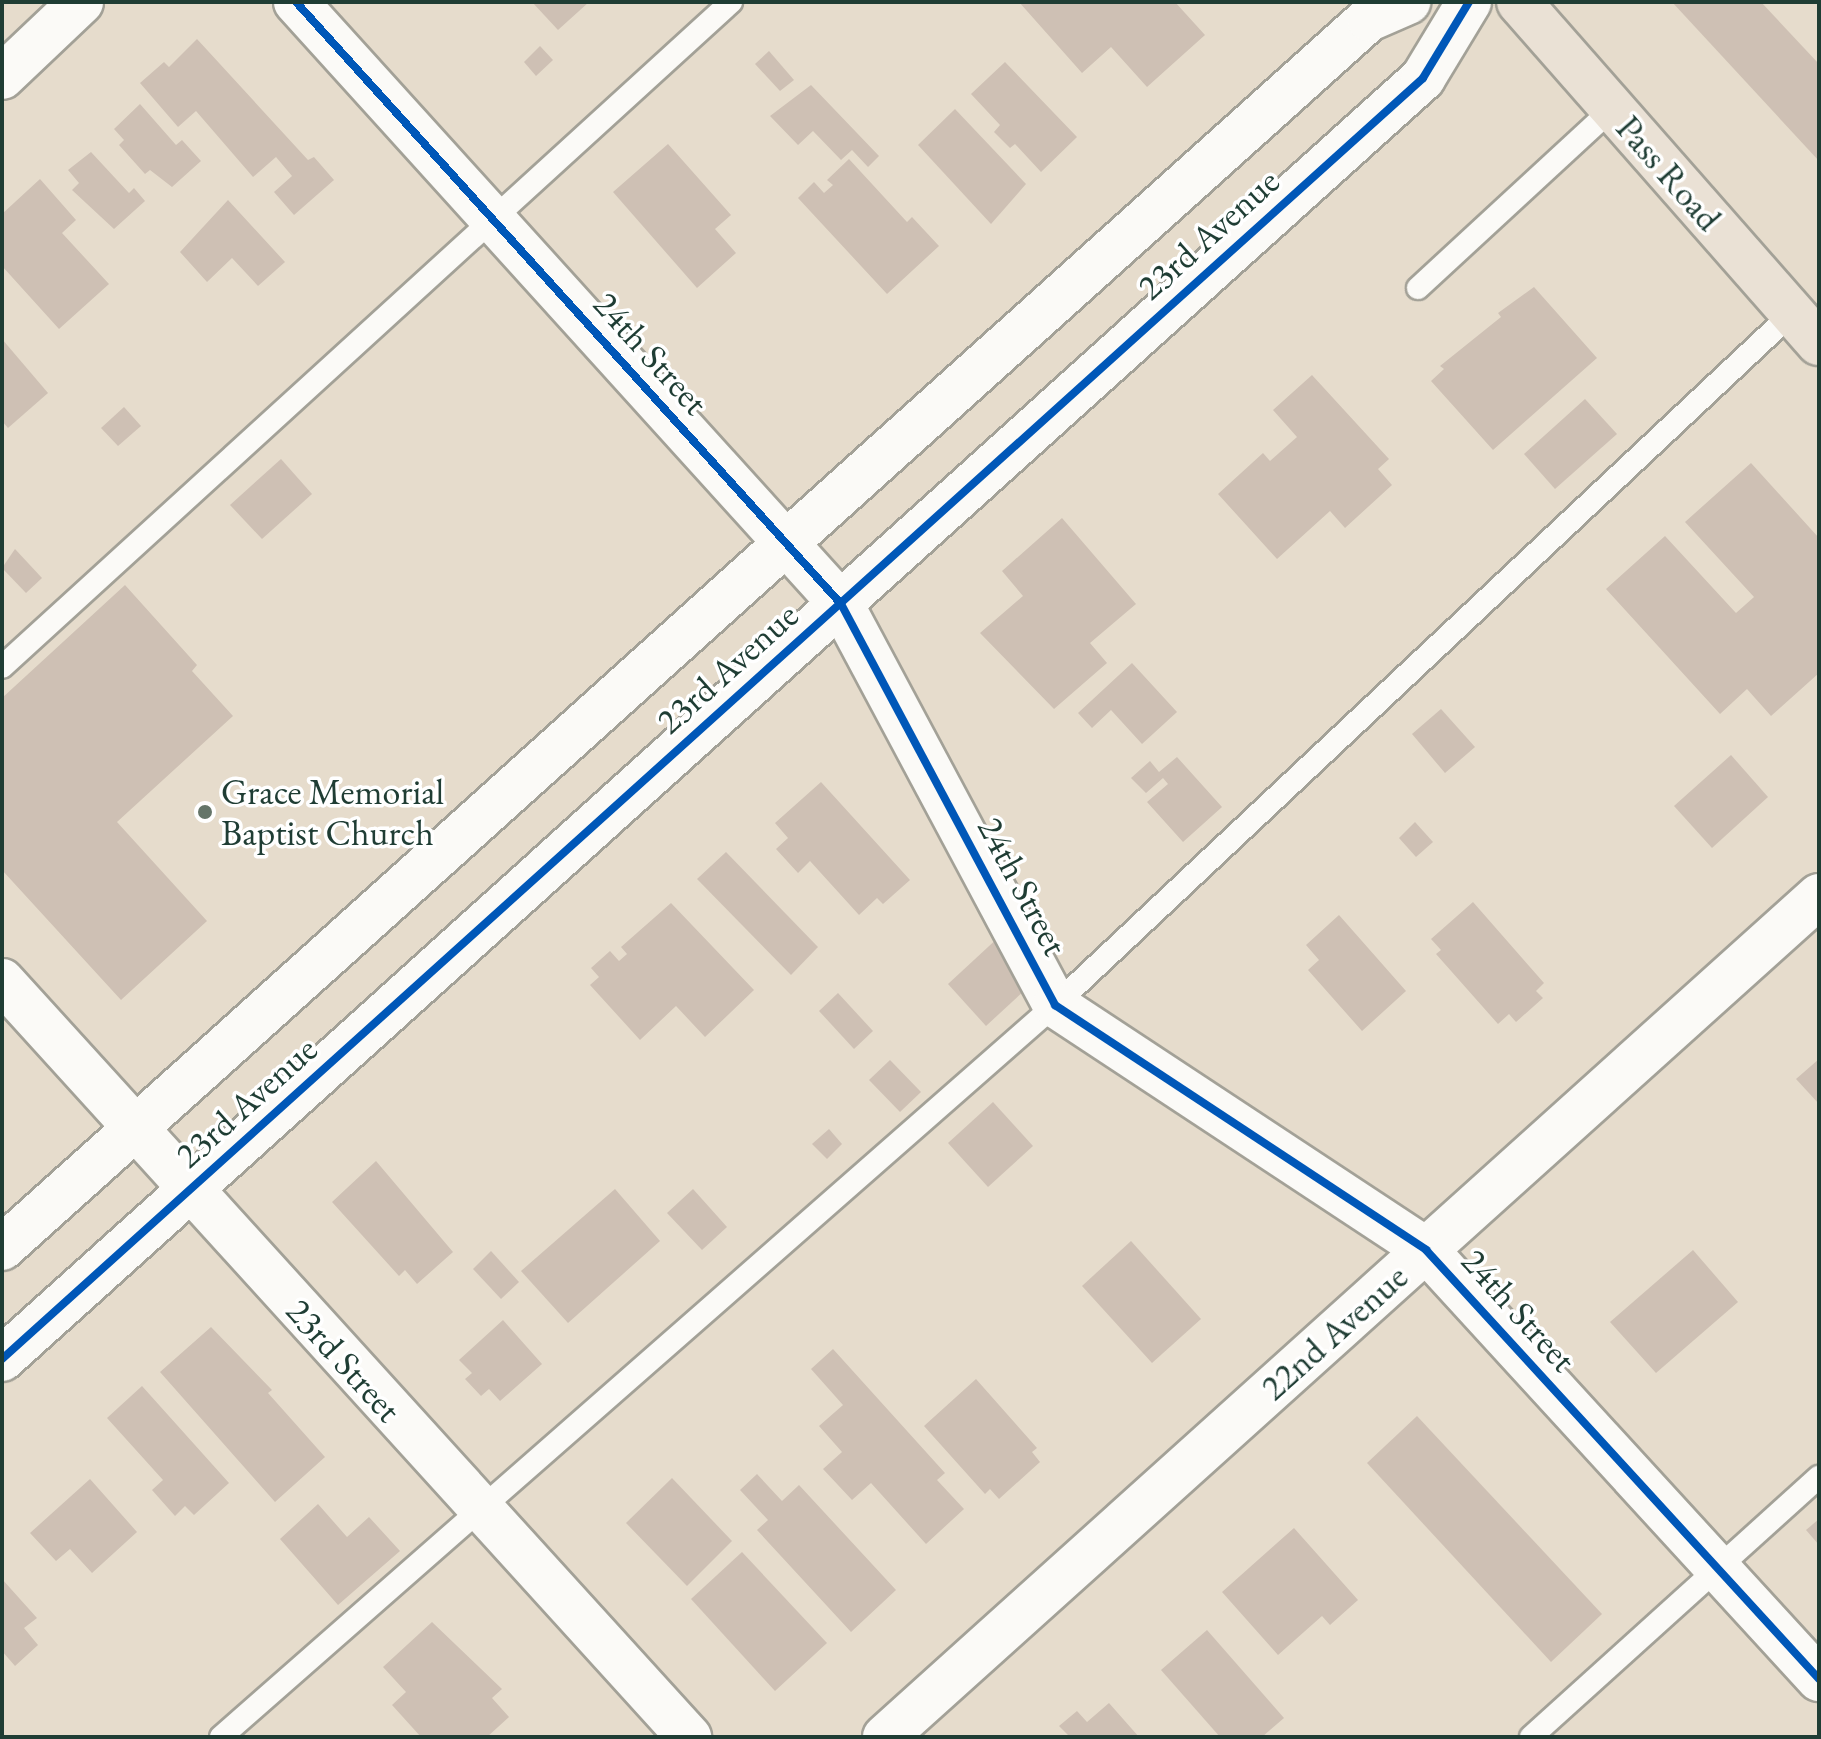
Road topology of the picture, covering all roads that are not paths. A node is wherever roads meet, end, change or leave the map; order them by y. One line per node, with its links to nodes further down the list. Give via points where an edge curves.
1 (81, 2): 7 (street)
2 (296, 2): 9 (street, 24th Street)
3 (731, 2): 9 (lane)
4 (1408, 2): 12 (street, 23rd Avenue, via 1369,19)
5 (1469, 2): 13 (street, 23rd Avenue, via 1423,78)
6 (1519, 2): 8 (main road, Pass Road)
7 (2, 77)
8 (1612, 109): 10 (lane); 11 (main road, Pass Road)
9 (495, 221): 12 (street, 24th Street); 14 (lane)
10 (1418, 288)
11 (1805, 329): 17 (lane)
12 (786, 544): 13 (street, 24th Street); 18 (street, 23rd Avenue)
13 (841, 604): 17 (street, 24th Street); 19 (street, 23rd Avenue)
14 (2, 667)
15 (1819, 896): 21 (street, 22nd Avenue)
16 (2, 981): 18 (street, 23rd Street)
17 (1055, 1005): 21 (street, 24th Street); 24 (lane)
18 (136, 1128): 19 (street, 23rd Street); 20 (street, 23rd Avenue)
19 (191, 1189): 22 (street, 23rd Avenue); 24 (street, 23rd Street)
20 (2, 1248)
21 (1426, 1250): 25 (street, 24th Street); 29 (street, 22nd Avenue)
22 (2, 1359)
23 (1819, 1477): 25 (lane)
24 (481, 1512): 27 (lane); 28 (street, 23rd Street)
25 (1718, 1569): 26 (street, 24th Street); 30 (lane)
26 (1819, 1679)
27 (221, 1737)
28 (689, 1737)
29 (885, 1737)
30 (1531, 1737)

